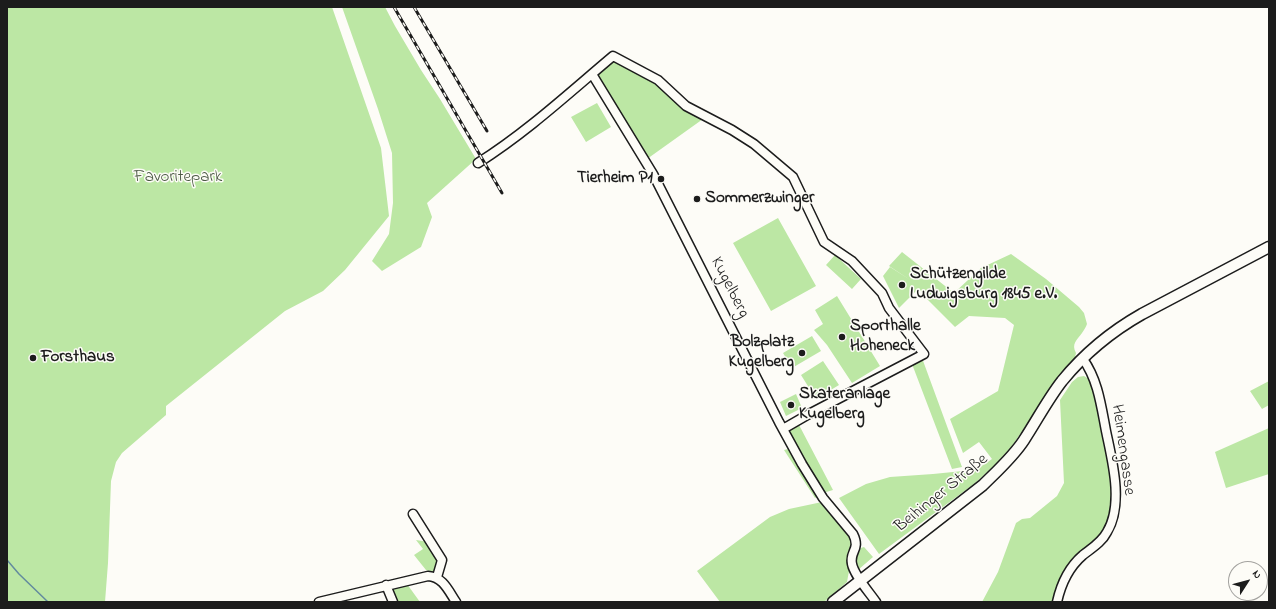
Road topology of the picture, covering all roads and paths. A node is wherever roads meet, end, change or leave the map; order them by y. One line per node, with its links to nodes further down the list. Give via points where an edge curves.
1 (592, 74): 2 (street, via 506,145); 5 (street, Kugelberg, via 653,174); 5 (street, via 613,56 658,80 686,106 754,144 793,177 824,242 852,261 882,293 889,308 924,354)
2 (478, 163)
3 (1269, 247): 4 (main road, Beihinger Straße, via 1129,321)
4 (1083, 359): 8 (main road, Beihinger Straße, via 1062,381 1024,440 1003,466 983,485); 16 (street, Heimengasse, via 1090,368 1099,394 1114,477 1114,510 1111,526 1101,540 1072,567 1061,587)
5 (783, 429): 8 (street, Kugelberg, via 823,498 853,534 856,546 852,565)
6 (413, 514): 7 (street, via 442,560)
7 (437, 577): 9 (street, via 428,576); 13 (street)
8 (860, 580): 14 (main road, Beihinger Straße); 15 (street)
9 (386, 585): 10 (street); 12 (street)
10 (353, 598): 11 (street)
11 (319, 602)
12 (393, 602)
13 (456, 602)
14 (833, 602)
15 (876, 602)
16 (1057, 602)

